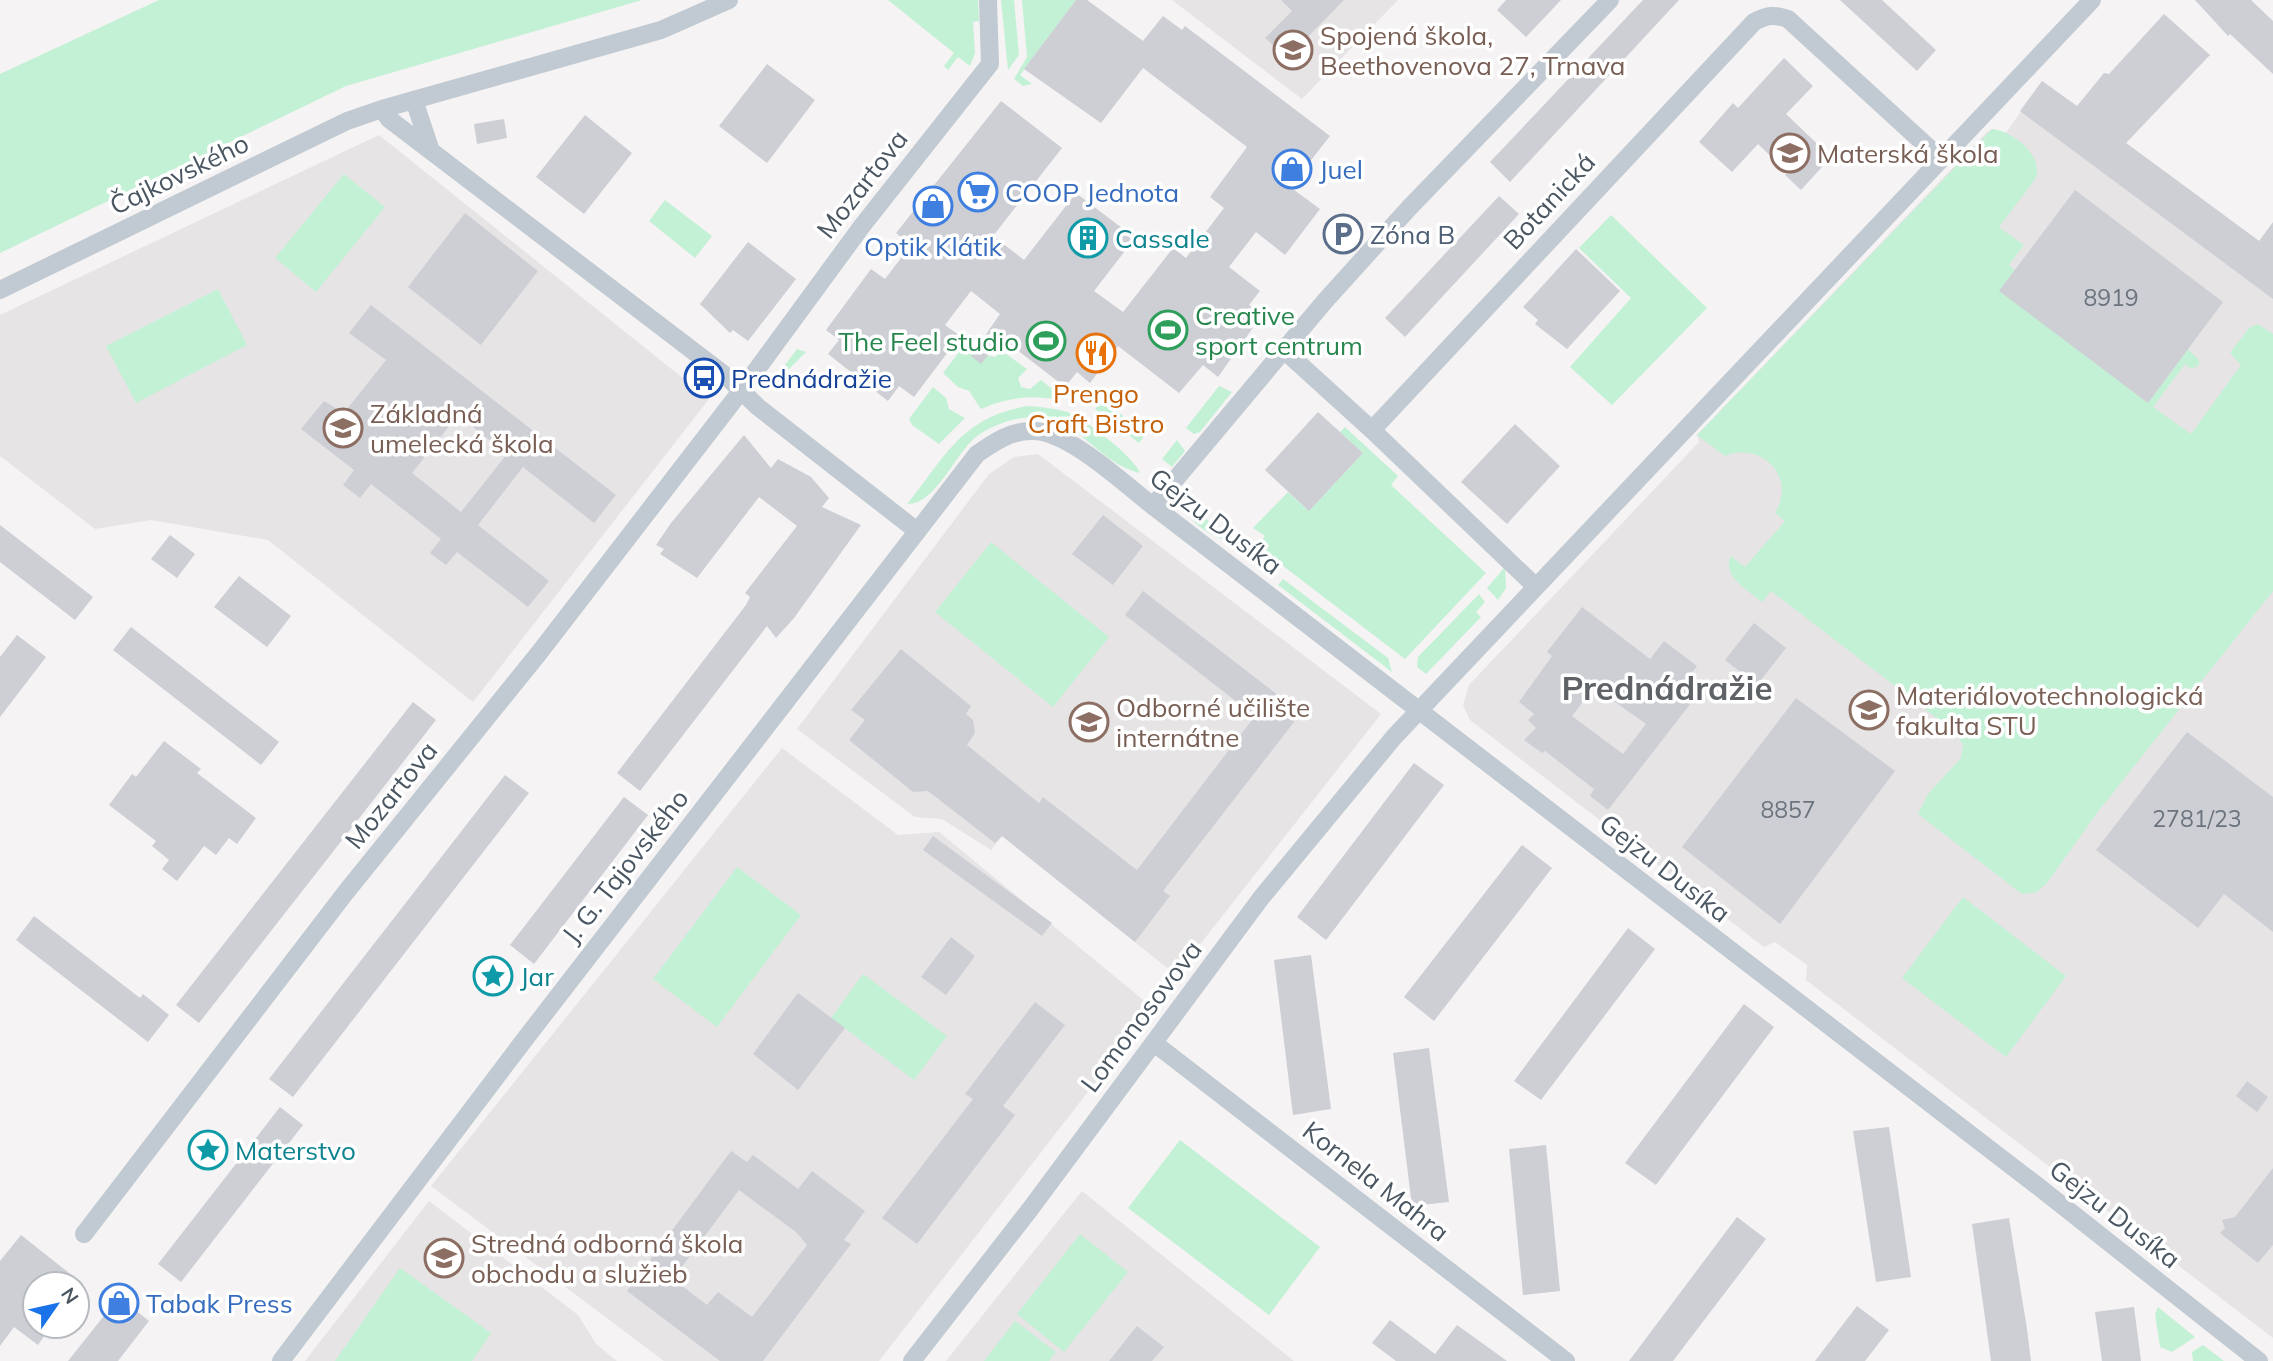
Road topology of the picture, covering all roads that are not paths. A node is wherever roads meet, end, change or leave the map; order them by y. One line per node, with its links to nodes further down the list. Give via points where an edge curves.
1 (729, 0): 5 (street, Čajkovského, via 661,30)
2 (988, 0): 11 (street, Mozartova, via 992,53 984,72 862,226)
3 (2092, 0): 8 (street)
4 (1607, 1): 10 (street, via 1409,208)
5 (414, 100): 6 (street, Čajkovského); 7 (street)
6 (382, 109): 7 (street, via 388,119); 9 (street, Čajkovského, via 347,121)
7 (430, 148): 11 (street)
8 (1941, 159): 13 (street, Botanická, via 1788,19 1766,15 1754,22 1619,163); 16 (street)
9 (0, 290)
10 (1285, 351): 13 (street); 14 (street)
11 (741, 391): 15 (street); 19 (street, Mozartova, via 346,892)
12 (1031, 430): 14 (street, Gejzu Dusíka, via 1053,434 1068,443); 15 (street, J. G. Tajovského, via 1000,438 977,454)
13 (1372, 430): 16 (street)
14 (1153, 506): 17 (street, Gejzu Dusíka)
15 (917, 531): 20 (street, J. G. Tajovského)
16 (1535, 586): 17 (street)
17 (1420, 709): 18 (street, Lomonosovova, via 1261,898); 23 (street, Gejzu Dusíka)
18 (1154, 1043): 21 (street, Lomonosovova); 22 (street, Kornela Mahra)
19 (84, 1234)
20 (281, 1361)
21 (912, 1361)
22 (1566, 1361)
23 (2259, 1361)

